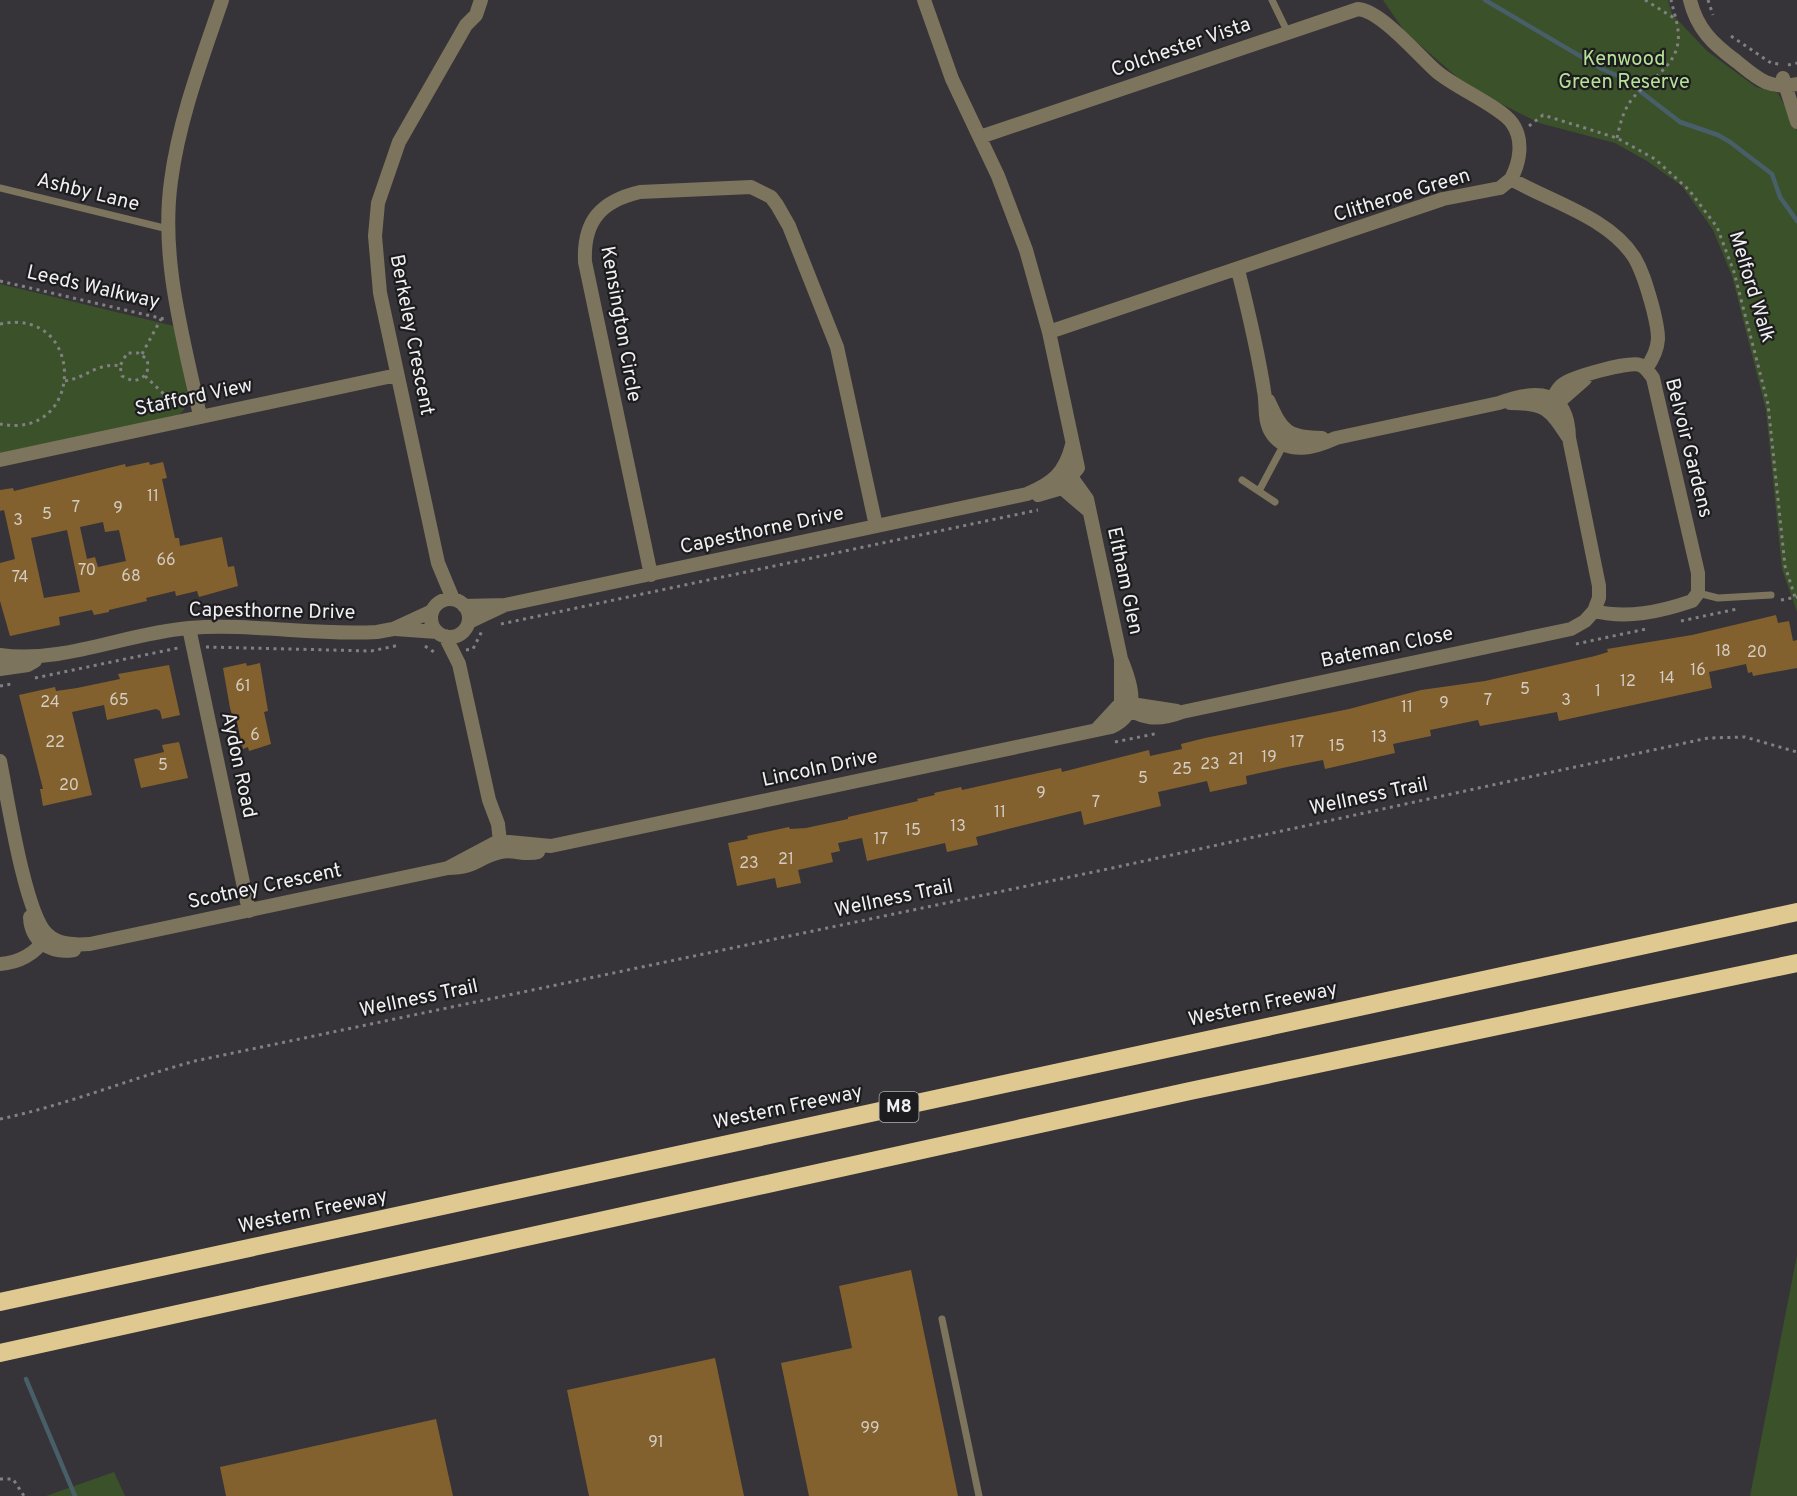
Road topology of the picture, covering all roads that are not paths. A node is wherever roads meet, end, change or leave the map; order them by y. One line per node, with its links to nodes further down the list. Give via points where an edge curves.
1 (222, 0): 14 (street, via 178,142 170,182)
2 (471, 0): 7 (street, Berkeley Crescent)
3 (481, 0): 7 (street, Berkeley Crescent, via 476,15)
4 (924, 0): 11 (street, via 952,79)
5 (1272, 0): 8 (lane)
6 (1690, 0): 9 (street, via 1705,35 1759,81 1769,85)
7 (466, 25): 18 (street, Berkeley Crescent, via 399,142 378,203 376,267)
8 (1288, 33): 11 (street, Colchester Vista); 12 (street, Colchester Vista, via 1358,9 1373,12 1447,80 1503,114 1517,132 1520,159)
9 (1790, 81): 10 (street)
10 (1797, 122)
11 (980, 137): 16 (street, via 1012,211)
12 (1511, 179): 15 (street, Clitheroe Green, via 1500,188 1459,195); 17 (street, via 1601,226 1633,255 1644,278 1659,338 1658,351)
13 (0, 188): 14 (lane, Ashby Lane)
14 (168, 229): 20 (street, via 180,323)
15 (1238, 270): 16 (street, Clitheroe Green); 21 (street, via 1265,393)
16 (1049, 332): 23 (street, via 1072,445)
17 (1646, 369): 19 (street, Belvoir Gardens, via 1632,364 1592,375); 30 (street, Belvoir Gardens, via 1660,399 1698,573)
18 (397, 375): 20 (street, Stafford View); 28 (street, Berkeley Crescent)
19 (1554, 404): 21 (street, via 1499,403 1336,438); 35 (street, via 1569,438 1596,567 1599,598)
20 (200, 416): 22 (street, Stafford View)
21 (1286, 439): 25 (lane)
22 (0, 460)
23 (1065, 480): 27 (street, Capesthorne Drive, via 1053,481 1027,494); 44 (street, Eltham Glen, via 1089,511)
24 (1242, 480): 25 (lane)
25 (1259, 491): 26 (lane)
26 (1275, 502)
27 (876, 526): 29 (street, Capesthorne Drive); 29 (street, Kensington Circle, via 837,347 777,205 751,186 640,192 622,196 597,214 584,242)
28 (438, 563): 32 (street, Berkeley Crescent); 34 (street, Berkeley Crescent)
29 (651, 575): 33 (street, Capesthorne Drive)
30 (1698, 593): 31 (lane, via 1718,598); 35 (street, via 1692,601 1634,615)
31 (1771, 595)
32 (458, 602): 33 (street, Capesthorne Drive); 34 (street); 36 (street)
33 (505, 605): 36 (street, Capesthorne Drive)
34 (435, 607): 38 (street, Capesthorne Drive); 39 (street, via 431,622)
35 (1594, 611): 44 (street, Bateman Close, via 1571,629 1182,712)
36 (466, 627): 39 (street, via 455,636); 42 (street)
37 (189, 628): 38 (street, Capesthorne Drive, via 365,633); 41 (street, Capesthorne Drive); 47 (street, Aydon Road)
38 (393, 629): 39 (street, Capesthorne Drive)
39 (441, 634): 42 (street)
40 (0, 655): 41 (street, Capesthorne Drive)
41 (45, 656): 43 (street, Capesthorne Drive, via 28,665)
42 (457, 656): 46 (street, via 489,800 490,824)
43 (0, 669)
44 (1128, 706): 46 (street, Lincoln Drive, via 1097,729 551,846 533,854)
45 (0, 761): 49 (street, via 30,900 30,926)
46 (499, 846): 47 (street, Scotney Crescent, via 475,865)
47 (249, 910): 49 (street, Scotney Crescent, via 90,944)
48 (1797, 912): 52 (highway, Western Freeway / M8)
49 (41, 938): 50 (street)
50 (0, 962)
51 (1797, 963): 54 (highway, M8, via 1190,1091)
52 (0, 1302)
53 (942, 1319): 55 (lane)
54 (0, 1353)
55 (979, 1496)

